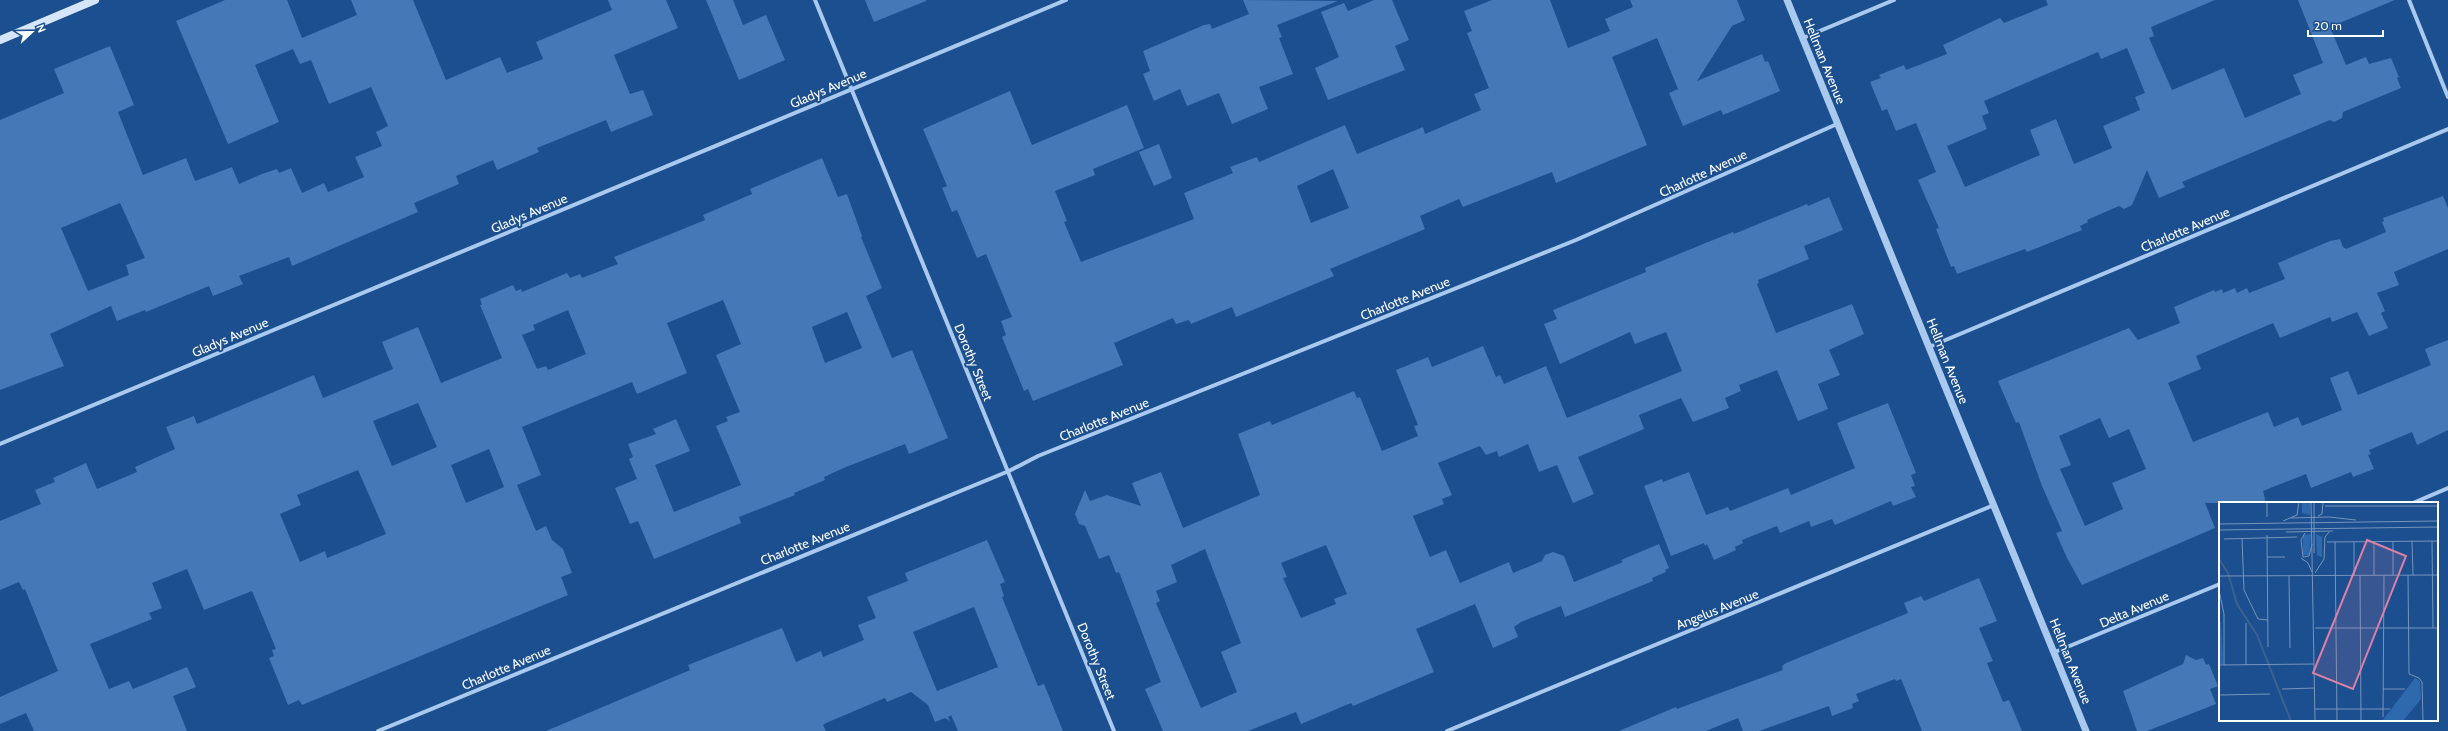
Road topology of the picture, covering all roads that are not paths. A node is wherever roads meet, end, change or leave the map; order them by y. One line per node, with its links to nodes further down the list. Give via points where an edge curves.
1 (95, 0): 8 (main road)
2 (815, 0): 9 (street, Dorothy Street)
3 (1066, 0): 9 (street, Gladys Avenue)
4 (1787, 0): 7 (street, Hellman Avenue)
5 (1894, 0): 7 (street)
6 (2408, 0): 10 (street)
7 (1803, 38): 11 (street, Hellman Avenue)
8 (0, 40)
9 (852, 90): 14 (street, Gladys Avenue); 15 (street, Dorothy Street)
10 (2448, 97)
11 (1837, 124): 13 (street, Hellman Avenue); 15 (street, Charlotte Avenue, via 1630,218 1038,456)
12 (2448, 129): 13 (street, Charlotte Avenue)
13 (1929, 347): 18 (street, Hellman Avenue)
14 (0, 444)
15 (1009, 471): 21 (street, Charlotte Avenue); 22 (street, Dorothy Street)
16 (2448, 488): 17 (street)
17 (2415, 502)
18 (1994, 505): 20 (street, Hellman Avenue); 23 (street, Angelus Avenue)
19 (2219, 584): 20 (street, Delta Avenue)
20 (2055, 652): 24 (street, Hellman Avenue)
21 (378, 731)
22 (1114, 731)
23 (1447, 731)
24 (2086, 731)

